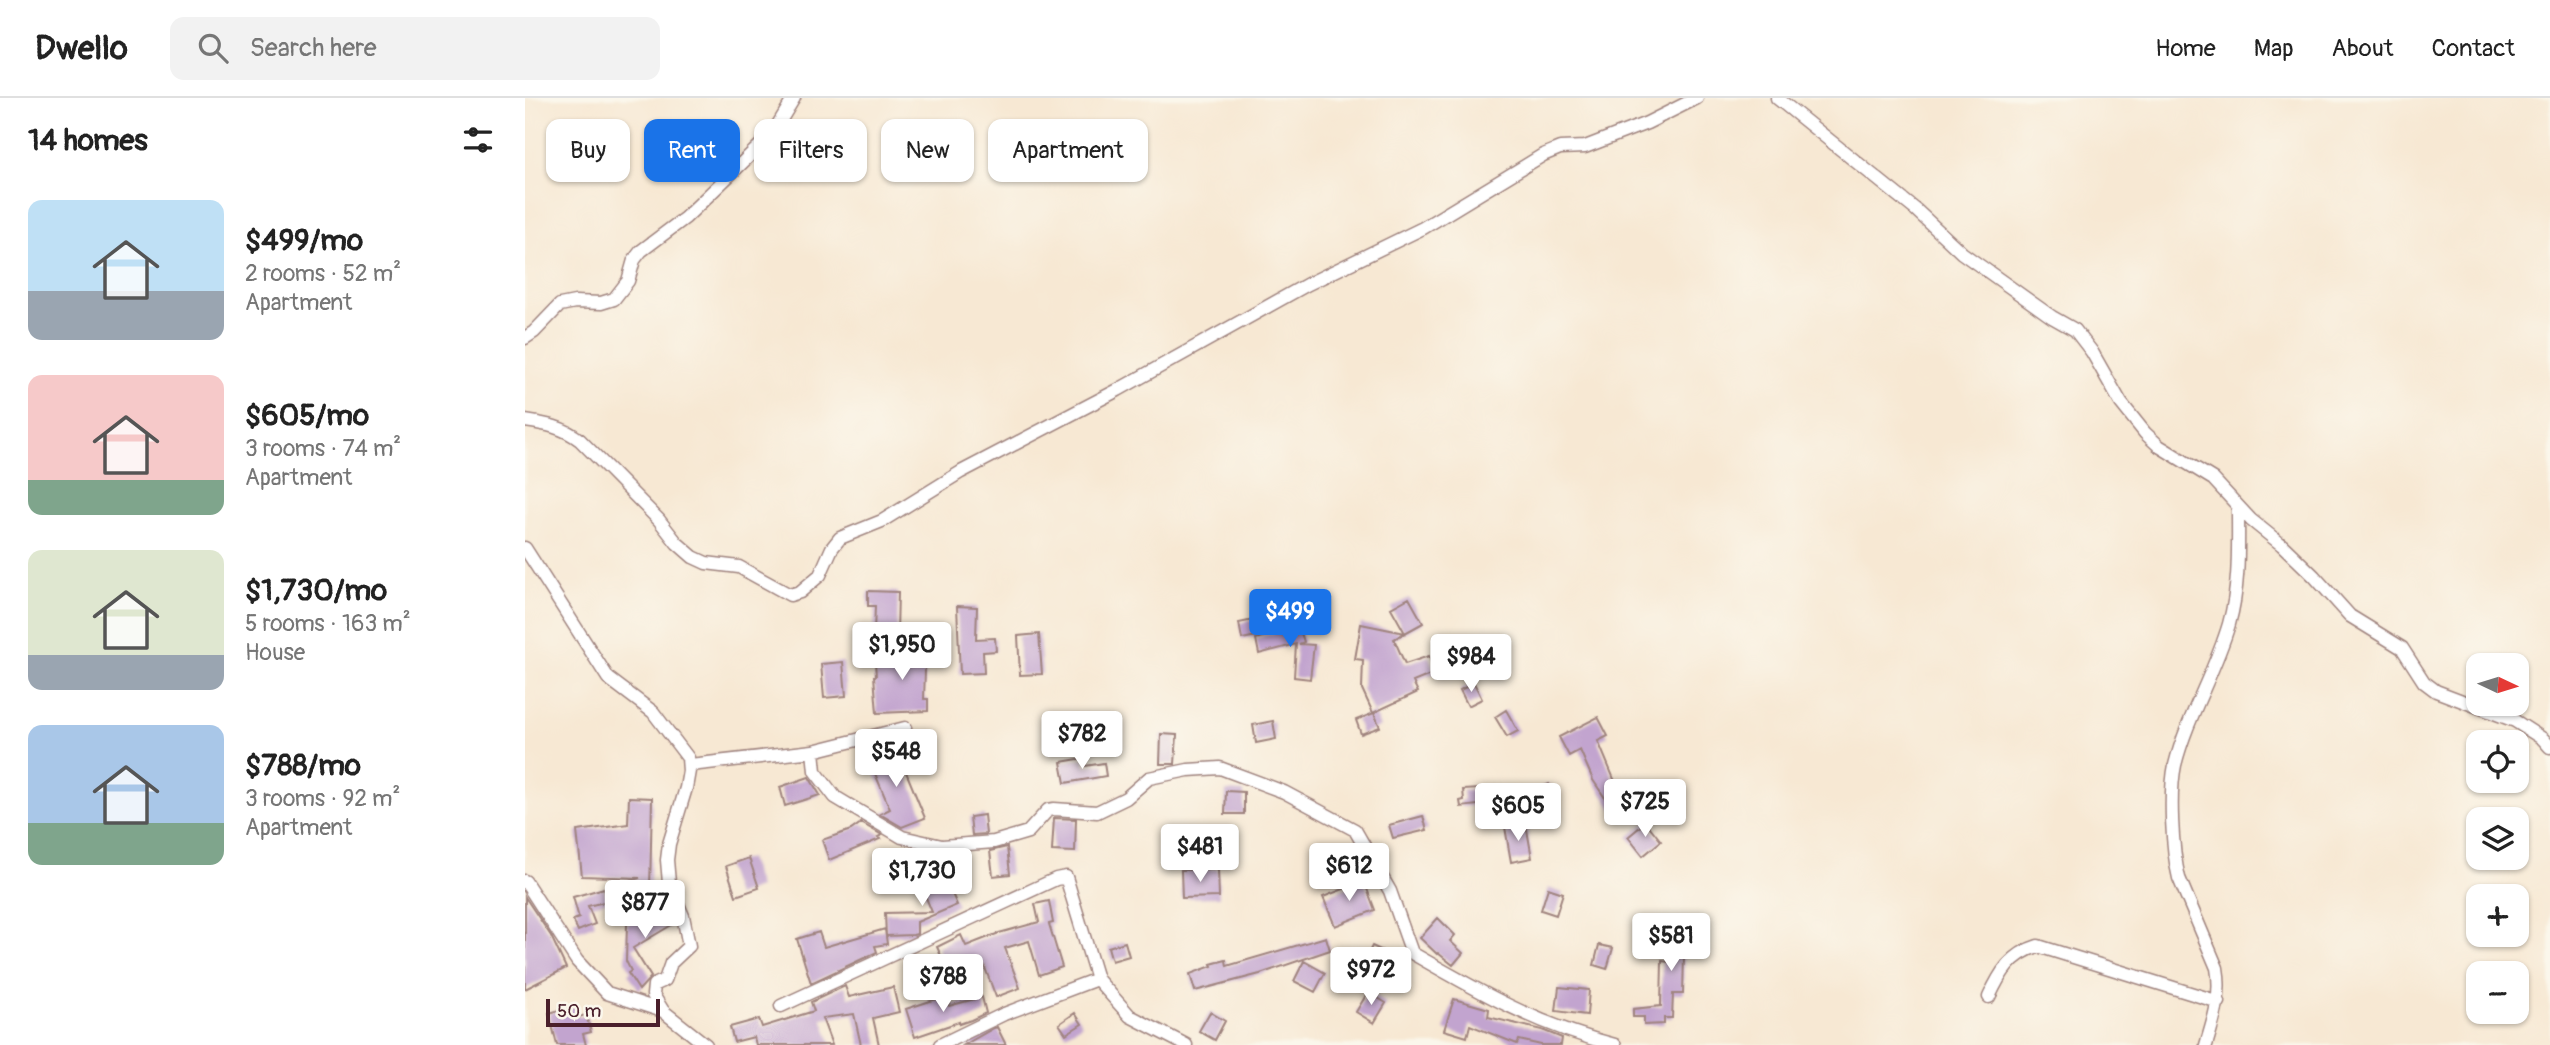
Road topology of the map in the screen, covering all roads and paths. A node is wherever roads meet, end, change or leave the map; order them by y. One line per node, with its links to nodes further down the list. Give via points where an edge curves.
1 (794, 98): 4 (street, via 773,133 754,152 685,218 641,251 614,299 560,305)
2 (1697, 98): 5 (street, via 1585,147 1560,148 1543,155 1423,228 1308,284 961,471 882,521 840,538 820,575 800,592 790,594 739,567 693,557 580,440 557,427)
3 (1777, 98): 6 (street, via 1962,253 2075,330 2145,433 2213,479)
4 (525, 338)
5 (525, 421)
6 (2238, 506): 9 (street, via 2314,576 2350,617 2402,648 2424,682 2515,721); 15 (street, via 2239,580 2233,607 2181,747 2173,786 2175,862 2217,968)
7 (525, 548): 11 (street, via 603,671 662,722 680,744)
8 (905, 728): 10 (street)
9 (2550, 747)
10 (813, 751): 11 (street); 18 (street, via 815,771 841,802 902,837 942,846 976,845 1028,832 1048,810 1097,812 1149,778 1220,768 1283,792 1355,830 1390,891 1412,953)
11 (689, 765): 17 (street, via 667,860 669,883 689,946 671,963 665,980 654,985 653,995)
12 (525, 881): 17 (street, via 577,961 607,993)
13 (1097, 979): 16 (street, via 1066,877); 20 (street, via 1004,1014); 21 (street, via 1130,1017)
14 (1989, 997): 15 (street, via 2001,971 2038,946)
15 (2219, 1002): 23 (street)
16 (781, 1006)
17 (663, 1011): 19 (street)
18 (1571, 1039): 22 (street)
19 (706, 1045)
20 (940, 1045)
21 (1186, 1045)
22 (1615, 1045)
23 (2206, 1045)

